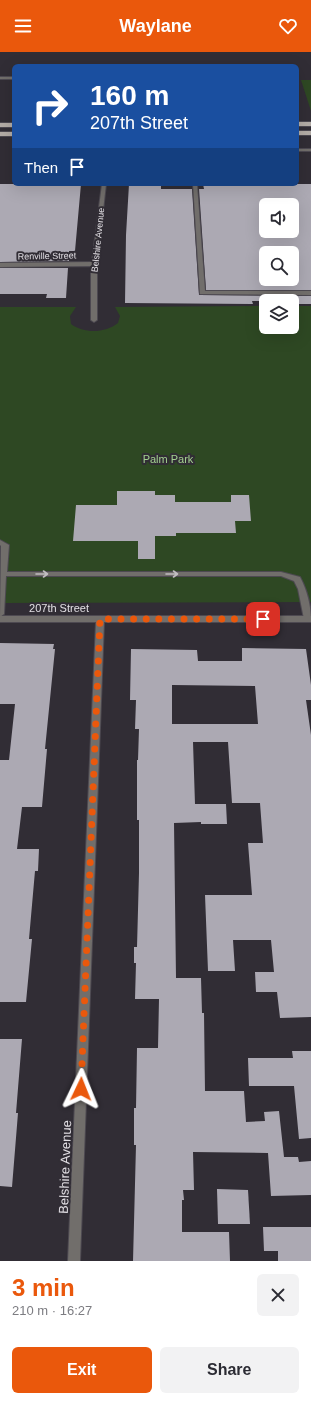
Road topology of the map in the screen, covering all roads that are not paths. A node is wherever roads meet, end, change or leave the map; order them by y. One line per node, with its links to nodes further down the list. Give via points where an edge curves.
1 (0, 78): 2 (street)
2 (12, 78)
3 (299, 124): 4 (main road)
4 (311, 124)
5 (0, 125): 6 (main road)
6 (12, 125)
7 (299, 133): 8 (main road)
8 (311, 133)
9 (0, 134): 10 (main road)
10 (12, 134)
11 (299, 150): 12 (street)
12 (311, 150)
13 (104, 186): 15 (street, Belshire Avenue)
14 (195, 186): 17 (street, via 202,294)
15 (94, 264): 16 (street, Renville Street); 18 (street, Belshire Avenue)
16 (0, 265)
17 (311, 293)
18 (94, 320)
19 (0, 542): 20 (street, via 5,545)
20 (2, 574): 21 (street); 24 (street, one-way to 24, via 281,574 297,579)
21 (0, 614)
22 (0, 619): 23 (street, 207th Street)
23 (100, 619): 24 (street, 207th Street); 25 (street, Belshire Avenue)
24 (309, 619)
25 (74, 1261)

